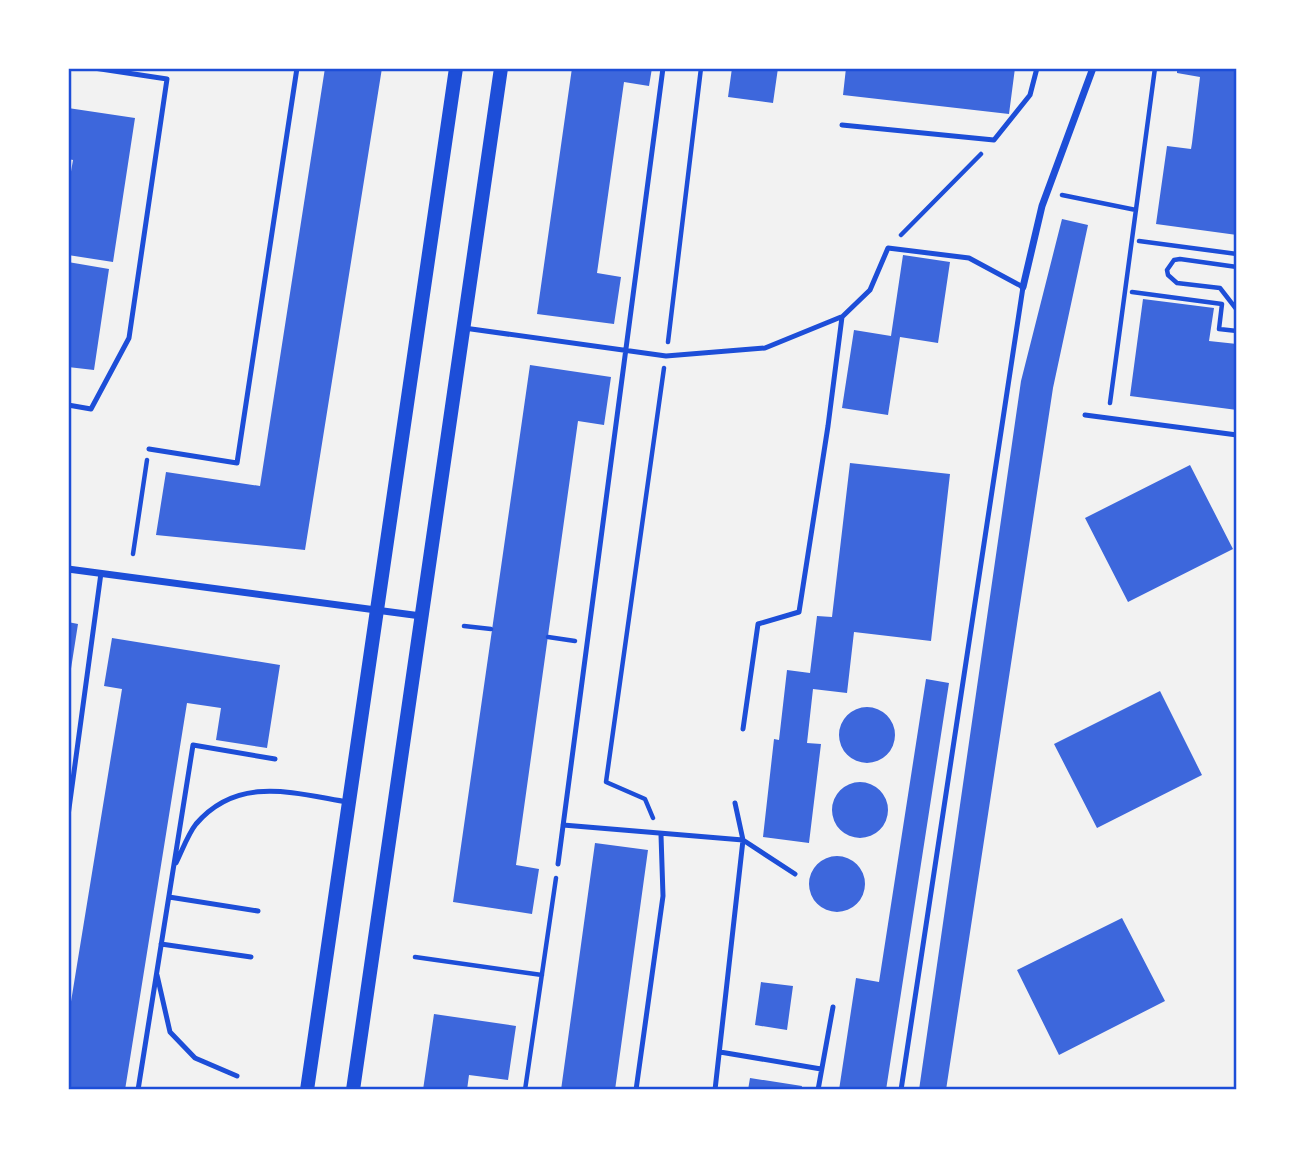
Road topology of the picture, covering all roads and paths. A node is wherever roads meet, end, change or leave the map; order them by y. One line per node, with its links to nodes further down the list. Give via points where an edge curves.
1 (94, 68): 26 (lane, via 167,79 129,338 91,409)
2 (297, 68): 30 (lane, via 237,463)
3 (456, 68): 34 (main road)
4 (501, 68): 22 (main road)
5 (663, 68): 24 (lane)
6 (701, 68): 25 (path)
7 (1037, 68): 11 (lane, via 1030,95)
8 (1093, 68): 12 (street)
9 (1155, 68): 13 (path)
10 (842, 125): 11 (lane)
11 (994, 140): 15 (path)
12 (1047, 192): 13 (path); 18 (street)
13 (1136, 210): 28 (path)
14 (1139, 241): 16 (path)
15 (888, 248): 18 (lane, via 969,258); 21 (lane, via 870,290)
16 (1237, 254)
17 (1237, 267): 20 (path, via 1174,260 1167,270 1177,283 1220,288)
18 (1023, 287): 71 (lane)
19 (1132, 292): 23 (path, via 1222,304 1219,329)
20 (1237, 310)
21 (842, 317): 25 (lane, via 765,348); 40 (lane, via 799,612 758,624)
22 (464, 328): 24 (lane); 35 (main road)
23 (1237, 331)
24 (624, 349): 25 (lane); 39 (lane)
25 (666, 356): 48 (path, via 606,782 645,799)
26 (68, 405)
27 (1085, 415): 28 (lane)
28 (1108, 418): 29 (lane)
29 (1237, 435)
30 (149, 449): 31 (path)
31 (133, 554)
32 (68, 569): 33 (street)
33 (101, 573): 34 (street); 42 (lane)
34 (374, 611): 35 (street); 44 (main road)
35 (421, 616): 66 (main road)
36 (464, 626): 37 (path)
37 (491, 629)
38 (548, 637): 39 (path)
39 (586, 642): 47 (lane)
40 (743, 729)
41 (68, 755): 42 (lane)
42 (78, 756): 46 (lane)
43 (275, 759): 51 (lane, via 193,745)
44 (348, 802): 51 (lane, via 262,789 229,798 196,824); 65 (main road)
45 (735, 803): 49 (lane)
46 (68, 816)
47 (562, 825): 48 (lane); 50 (lane)
48 (661, 835): 49 (lane); 68 (lane, via 663,896)
49 (743, 841): 52 (lane); 61 (lane)
50 (558, 864): 59 (path)
51 (173, 869): 53 (lane)
52 (795, 874)
53 (169, 897): 54 (lane); 55 (lane)
54 (258, 911)
55 (161, 944): 56 (lane); 58 (lane)
56 (251, 957)
57 (415, 957): 59 (path)
58 (156, 972): 63 (lane, via 170,1032 195,1058); 64 (lane)
59 (542, 975): 67 (path)
60 (833, 1007): 62 (lane)
61 (720, 1052): 62 (lane); 69 (lane)
62 (821, 1069): 70 (lane)
63 (237, 1076)
64 (138, 1090)
65 (307, 1090)
66 (353, 1090)
67 (525, 1090)
68 (636, 1090)
69 (715, 1090)
70 (818, 1090)
71 (901, 1090)

